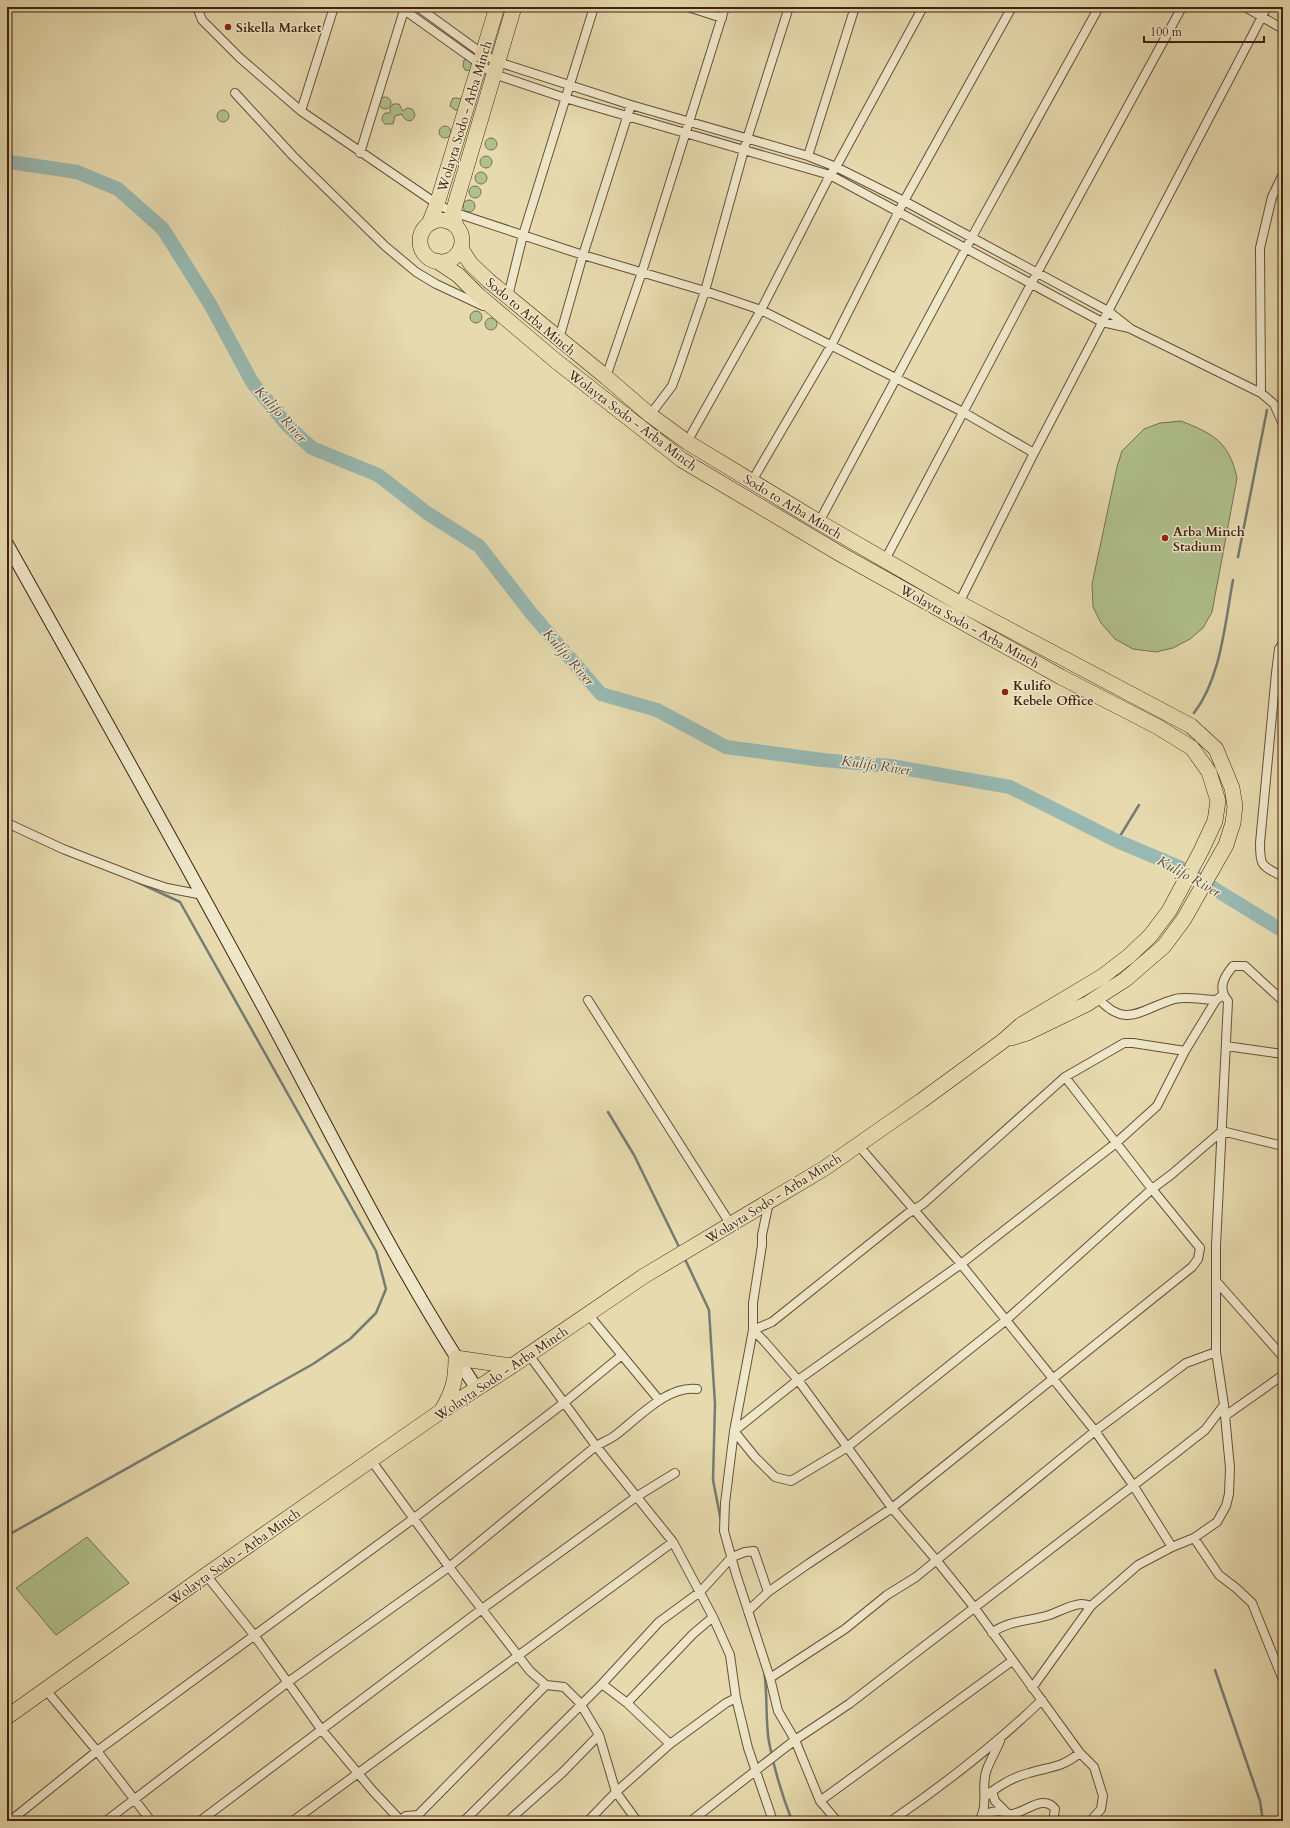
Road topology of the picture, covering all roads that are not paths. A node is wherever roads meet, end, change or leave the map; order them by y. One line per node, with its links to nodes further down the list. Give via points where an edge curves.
1 (196, 7): 27 (street, via 202,20 240,58)
2 (334, 7): 27 (street)
3 (418, 7): 21 (street)
4 (497, 7): 21 (highway, Wolayta Sodo - Arba Minch)
5 (514, 7): 22 (highway, Wolayta Sodo - Arba Minch)
6 (594, 7): 23 (street)
7 (688, 7): 19 (street)
8 (725, 7): 19 (street)
9 (789, 7): 31 (street)
10 (855, 7): 34 (street)
11 (923, 7): 35 (street)
12 (1012, 7): 38 (street)
13 (1099, 7): 44 (street)
14 (1182, 7): 50 (street)
15 (1245, 7): 18 (street)
16 (1267, 7): 18 (street)
17 (403, 8): 21 (street); 33 (street)
18 (1263, 17): 20 (street); 55 (street)
19 (722, 18): 29 (street)
20 (1283, 29)
21 (481, 59): 22 (street); 22 (street); 39 (highway, Wolayta Sodo - Arba Minch)
22 (496, 68): 23 (street); 25 (street); 41 (highway, Wolayta Sodo - Arba Minch)
23 (570, 86): 25 (street); 26 (street)
24 (235, 93): 56 (street, via 293,156 385,246 436,284)
25 (565, 98): 28 (street); 43 (street)
26 (630, 105): 28 (street); 29 (street)
27 (300, 111): 33 (street)
28 (627, 116): 30 (street); 47 (street)
29 (689, 122): 30 (street); 31 (street)
30 (686, 134): 32 (street); 49 (street)
31 (747, 139): 32 (street); 34 (street)
32 (744, 150): 37 (street); 52 (street)
33 (360, 153): 39 (street)
34 (808, 156): 35 (street)
35 (836, 167): 37 (street); 38 (street)
36 (1283, 174): 63 (street, via 1272,197 1260,248)
37 (830, 175): 40 (street); 54 (street)
38 (904, 201): 40 (street); 44 (street)
39 (436, 204): 41 (street); 42 (highway, Wolayta Sodo - Arba Minch)
40 (899, 212): 46 (street); 60 (street)
41 (454, 219): 42 (highway); 43 (street); 45 (highway, via 462,239)
42 (429, 224): 48 (highway, Wolayta Sodo - Arba Minch, via 421,234 420,246 427,257)
43 (523, 235): 47 (street); 53 (street)
44 (972, 238): 46 (street); 50 (street)
45 (461, 248): 48 (highway, via 452,259 446,262); 53 (highway, Sodo to Arba Minch, via 471,264)
46 (966, 249): 51 (street); 62 (street)
47 (582, 255): 49 (street); 59 (street)
48 (437, 261): 56 (highway, Wolayta Sodo - Arba Minch, via 458,275)
49 (642, 272): 52 (street); 61 (street)
50 (1036, 274): 51 (street); 55 (street)
51 (1030, 284): 57 (street); 65 (street)
52 (704, 291): 54 (street); 64 (street, via 672,386)
53 (508, 296): 59 (highway, Sodo to Arba Minch)
54 (761, 310): 60 (street); 68 (street)
55 (1108, 311): 57 (street); 58 (street)
56 (499, 313): 66 (highway, Wolayta Sodo - Arba Minch)
57 (1102, 322): 58 (street); 69 (street)
58 (1131, 329): 63 (street)
59 (559, 338): 61 (highway, Sodo to Arba Minch)
60 (832, 344): 62 (street); 70 (street)
61 (606, 377): 64 (highway, Sodo to Arba Minch)
62 (896, 378): 65 (street); 71 (street)
63 (1261, 393): 67 (street, via 1274,404)
64 (647, 412): 66 (highway); 68 (highway, Sodo to Arba Minch)
65 (963, 412): 69 (street); 73 (street)
66 (631, 421): 75 (highway, Wolayta Sodo - Arba Minch, via 682,460)
67 (1283, 424)
68 (687, 442): 70 (highway, Sodo to Arba Minch)
69 (1034, 452): 74 (street)
70 (752, 482): 71 (highway, Sodo to Arba Minch)
71 (819, 522): 73 (highway, Sodo to Arba Minch)
72 (7, 544): 81 (street)
73 (885, 560): 74 (highway, Sodo to Arba Minch)
74 (959, 603): 75 (street); 77 (highway, Sodo to Arba Minch)
75 (950, 616): 78 (highway, Wolayta Sodo - Arba Minch)
76 (1283, 643): 80 (street, via 1279,650 1276,673 1260,843 1261,864)
77 (1069, 662): 78 (highway); 82 (highway, Sodo to Arba Minch, via 1191,726 1216,749 1232,788 1235,806 1233,823 1219,860)
78 (1061, 677): 87 (highway, Wolayta Sodo - Arba Minch, via 1158,727 1192,748 1209,772 1218,801 1215,821 1169,911 1150,936 1103,976 1021,1025)
79 (7, 823): 81 (street, via 63,849 143,880)
80 (1283, 877)
81 (203, 895): 111 (street, via 405,1271)
82 (1184, 920): 84 (highway, Wolayta Sodo - Arba Minch, via 1164,946 1144,964 1126,980)
83 (1219, 997): 84 (street, via 1177,998 1134,1014 1121,1015 1110,1011); 85 (street, via 1221,984 1233,966 1245,966); 88 (street, via 1228,1001); 89 (street)
84 (1097, 998): 87 (highway, Wolayta Sodo - Arba Minch, via 1033,1030)
85 (1282, 999)
86 (588, 1000): 99 (street)
87 (1003, 1041): 94 (highway, Wolayta Sodo - Arba Minch)
88 (1226, 1046): 90 (street); 92 (street)
89 (1185, 1051): 91 (street, via 1133,1042 1124,1044); 93 (street, via 1157,1106)
90 (1283, 1054)
91 (1065, 1077): 93 (street); 98 (street)
92 (1222, 1131): 95 (street); 96 (street); 100 (street)
93 (1116, 1143): 96 (street); 102 (street)
94 (858, 1145): 97 (highway, Wolayta Sodo - Arba Minch); 98 (street)
95 (1283, 1146)
96 (1152, 1189): 101 (street); 105 (street)
97 (770, 1202): 99 (highway, Wolayta Sodo - Arba Minch); 106 (street, via 762,1235 753,1303)
98 (914, 1210): 102 (street); 106 (street, via 772,1322)
99 (731, 1225): 104 (highway, Wolayta Sodo - Arba Minch, via 644,1276)
100 (1216, 1246): 101 (street); 103 (street)
101 (1200, 1248): 114 (street, via 1198,1259 1192,1267)
102 (961, 1264): 105 (street); 115 (street)
103 (1216, 1280): 107 (street); 110 (street)
104 (588, 1314): 108 (street); 109 (highway, Wolayta Sodo - Arba Minch)
105 (1005, 1321): 114 (street); 126 (street)
106 (753, 1330): 115 (street); 123 (street)
107 (1216, 1352): 120 (street); 124 (street, via 1186,1363)
108 (622, 1354): 118 (street); 119 (street)
109 (529, 1355): 112 (highway, Wolayta Sodo - Arba Minch); 119 (street)
110 (1283, 1357)
111 (456, 1358): 112 (highway); 117 (street); 121 (highway, via 456,1379 451,1396)
112 (512, 1366): 117 (highway, Wolayta Sodo - Arba Minch)
113 (1283, 1375): 122 (street)
114 (1052, 1379): 124 (street); 131 (street)
115 (798, 1380): 123 (street); 126 (street)
116 (697, 1388): 118 (street, via 687,1388)
117 (477, 1389): 121 (highway, Wolayta Sodo - Arba Minch)
118 (659, 1400): 125 (street, via 616,1435)
119 (565, 1402): 125 (street); 132 (street)
120 (1224, 1405): 122 (street); 129 (street, via 1205,1430)
121 (440, 1412): 127 (highway, Wolayta Sodo - Arba Minch)
122 (1225, 1416): 133 (street, via 1230,1468 1226,1506 1217,1522)
123 (734, 1431): 126 (street, via 755,1458 775,1477 791,1481); 136 (street, via 724,1531)
124 (1095, 1431): 129 (street); 137 (street)
125 (596, 1446): 130 (street); 138 (street)
126 (846, 1448): 131 (street)
127 (371, 1460): 132 (street); 139 (highway, Wolayta Sodo - Arba Minch)
128 (676, 1473): 130 (street)
129 (1134, 1485): 135 (street); 143 (street)
130 (636, 1497): 134 (street); 144 (street)
131 (892, 1508): 137 (street); 141 (street)
132 (413, 1519): 138 (street); 148 (street)
133 (1194, 1538): 135 (street); 152 (street, via 1219,1575 1252,1603)
134 (673, 1542): 140 (street); 149 (street)
135 (1172, 1547): 142 (street, via 1138,1565)
136 (732, 1557): 140 (street); 141 (street, via 754,1551); 145 (street)
137 (937, 1561): 143 (street); 151 (street, via 815,1649)
138 (449, 1568): 144 (street); 153 (street)
139 (206, 1575): 148 (street); 157 (highway, Wolayta Sodo - Arba Minch)
140 (700, 1592): 146 (street); 154 (street, via 659,1622)
141 (768, 1592): 145 (street)
142 (1091, 1606): 147 (street, via 1081,1604 1047,1616 1011,1623); 156 (street)
143 (974, 1607): 147 (street); 166 (street, via 849,1704)
144 (482, 1609): 149 (street); 163 (street)
145 (748, 1611): 151 (street)
146 (713, 1617): 158 (street, via 730,1656); 160 (street, via 693,1634)
147 (992, 1633): 150 (street)
148 (254, 1635): 153 (street); 168 (street)
149 (518, 1656): 155 (street); 171 (street)
150 (1012, 1661): 156 (street); 176 (street)
151 (770, 1678): 166 (street, via 778,1711)
152 (1283, 1680)
153 (288, 1682): 163 (street); 175 (street)
154 (602, 1684): 160 (street); 161 (street)
155 (546, 1685): 161 (street, via 564,1687); 178 (street)
156 (1032, 1688): 159 (street)
157 (46, 1690): 162 (highway, Wolayta Sodo - Arba Minch); 168 (street)
158 (736, 1698): 167 (street); 170 (street, via 748,1748)
159 (1042, 1700): 165 (street); 169 (street)
160 (627, 1703): 167 (street)
161 (580, 1704): 164 (street); 186 (street)
162 (7, 1717)
163 (321, 1729): 171 (street); 184 (street)
164 (599, 1735): 173 (street); 187 (street, via 562,1773)
165 (1001, 1738): 174 (street, via 986,1772); 193 (street, via 929,1795)
166 (795, 1740): 170 (street); 176 (street)
167 (670, 1744): 173 (street)
168 (97, 1751): 175 (street); 181 (street)
169 (1080, 1753): 172 (street, via 1058,1767 1028,1773); 195 (street, via 1094,1767 1103,1796 1101,1809)
170 (757, 1771): 190 (street); 191 (street)
171 (358, 1773): 180 (street); 185 (street)
172 (992, 1791): 174 (street); 177 (street, via 995,1801)
173 (616, 1792): 188 (street); 189 (street)
174 (985, 1797): 179 (street)
175 (134, 1800): 182 (street); 183 (street)
176 (820, 1801): 192 (street)
177 (1006, 1812): 179 (street, via 992,1812); 194 (street, via 1014,1814 1046,1802 1055,1809)
178 (420, 1818): 180 (street, via 406,1816)
179 (981, 1818)
180 (400, 1820)
181 (10, 1821)
182 (106, 1821)
183 (152, 1821)
184 (200, 1821)
185 (293, 1821)
186 (464, 1821)
187 (508, 1821)
188 (588, 1821)
189 (637, 1821)
190 (691, 1821)
191 (773, 1821)
192 (837, 1821)
193 (891, 1821)
194 (1053, 1821)
195 (1093, 1821)

